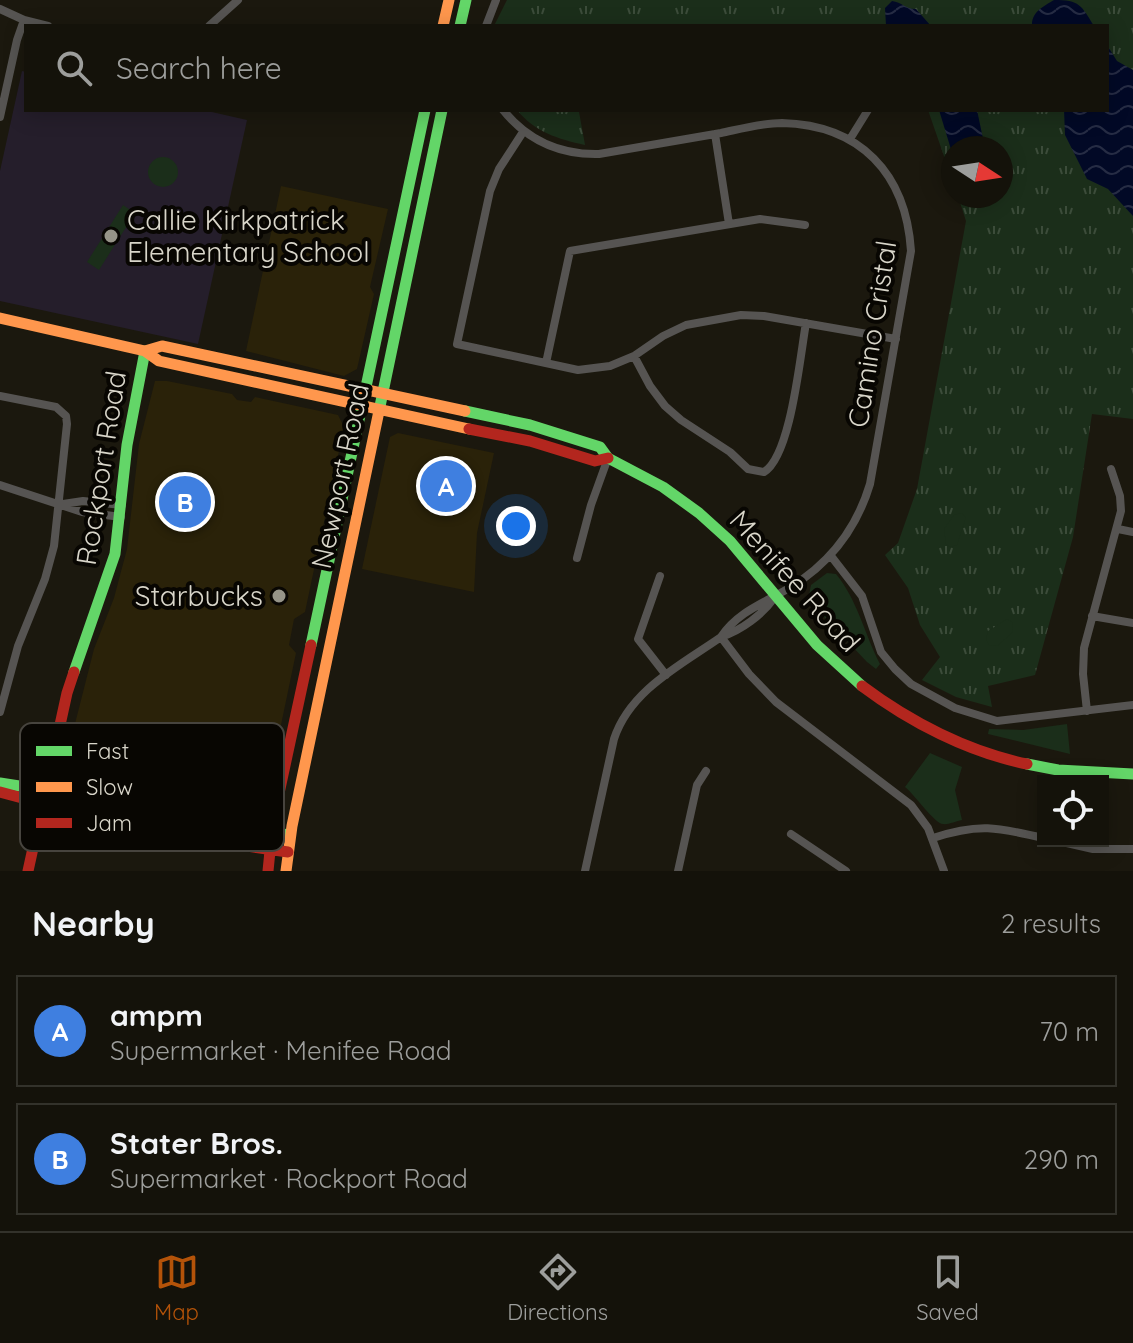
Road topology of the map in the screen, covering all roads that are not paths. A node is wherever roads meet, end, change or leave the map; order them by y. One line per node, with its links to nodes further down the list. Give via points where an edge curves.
1 (238, 0): 8 (street)
2 (449, 0): 9 (main road)
3 (466, 0): 10 (main road)
4 (496, 0): 11 (street)
5 (0, 9): 6 (street)
6 (24, 20): 7 (street); 16 (street)
7 (40, 24)
8 (211, 24)
9 (443, 24)
10 (460, 24)
11 (487, 24)
12 (425, 112): 28 (main road, Newport Road)
13 (442, 112): 29 (main road, Newport Road)
14 (505, 112): 17 (street, Camino Cristal)
15 (867, 112): 19 (street)
16 (0, 117)
17 (523, 132): 18 (street, Camino Cristal, via 579,154); 27 (street, via 490,191 457,344)
18 (715, 134): 19 (street, Camino Cristal, via 777,123 823,128); 20 (street)
19 (850, 139): 24 (street, Camino Cristal, via 890,177 905,212 911,251)
20 (729, 224): 21 (street, via 760,219); 27 (street, via 570,251)
21 (805, 225)
22 (0, 318): 25 (main road, Menifee Road)
23 (806, 323): 24 (street); 26 (street, via 752,315 716,318 686,325); 26 (street, via 784,441 772,468 764,472 748,469 665,406)
24 (896, 339): 42 (street, Camino Cristal, via 865,502)
25 (145, 351): 28 (main road, Menifee Road, via 162,346); 31 (main road, Menifee Road, via 159,361); 38 (main road, Rockport Road)
26 (634, 356): 27 (street, via 594,369)
27 (546, 363)
28 (364, 390): 29 (main road, Menifee Road); 31 (main road, Newport Road)
29 (382, 394): 32 (main road, Newport Road); 33 (main road, Menifee Road, via 547,430 600,447)
30 (0, 396): 37 (street, via 62,410 66,416)
31 (361, 407): 32 (main road, Menifee Road); 56 (main road, Newport Road)
32 (379, 411): 33 (main road, Menifee Road, via 530,441 595,461); 63 (main road, Newport Road)
33 (608, 458): 43 (street); 45 (main road, Menifee Road, via 699,513)
34 (1111, 469): 40 (street, via 1120,496)
35 (0, 485): 37 (street)
36 (90, 502): 37 (street); 38 (street); 39 (street)
37 (60, 505): 39 (street); 52 (street, via 50,562)
38 (121, 511): 39 (street); 53 (main road, Rockport Road, via 107,582 77,658)
39 (89, 513)
40 (1118, 529): 41 (street); 46 (street)
41 (1133, 532)
42 (831, 556): 45 (street, Camino Cristal); 51 (street, via 862,596 881,652 929,695 997,721)
43 (577, 558)
44 (660, 576): 49 (street, via 638,639)
45 (776, 596): 48 (street, Camino Cristal, via 765,611); 55 (main road, Menifee Road, via 838,666 889,706 931,729 1009,760 1058,770)
46 (1092, 616): 47 (street); 51 (street, via 1084,648)
47 (1133, 623)
48 (721, 637): 49 (street, Camino Cristal); 65 (street, via 776,702 903,797)
49 (666, 675): 74 (street, Camino Cristal, via 641,695 617,729)
50 (1133, 705): 51 (street)
51 (1087, 711)
52 (0, 712)
53 (60, 723)
54 (706, 771): 75 (street, via 697,785)
55 (1133, 774)
56 (284, 775)
57 (0, 783): 58 (main road)
58 (20, 790)
59 (0, 792): 60 (main road)
60 (20, 795)
61 (284, 834): 63 (main road)
62 (791, 834): 76 (street)
63 (290, 835): 70 (main road, Newport Road)
64 (1037, 837): 65 (street, via 979,826)
65 (933, 838): 77 (street)
66 (1084, 847): 67 (street)
67 (1133, 849)
68 (32, 851): 71 (main road, Rockport Road)
69 (269, 851): 70 (main road); 72 (main road, Newport Road)
70 (288, 852): 73 (main road, Newport Road)
71 (28, 871)
72 (268, 871)
73 (286, 871)
74 (585, 871)
75 (678, 871)
76 (846, 871)
77 (944, 871)

